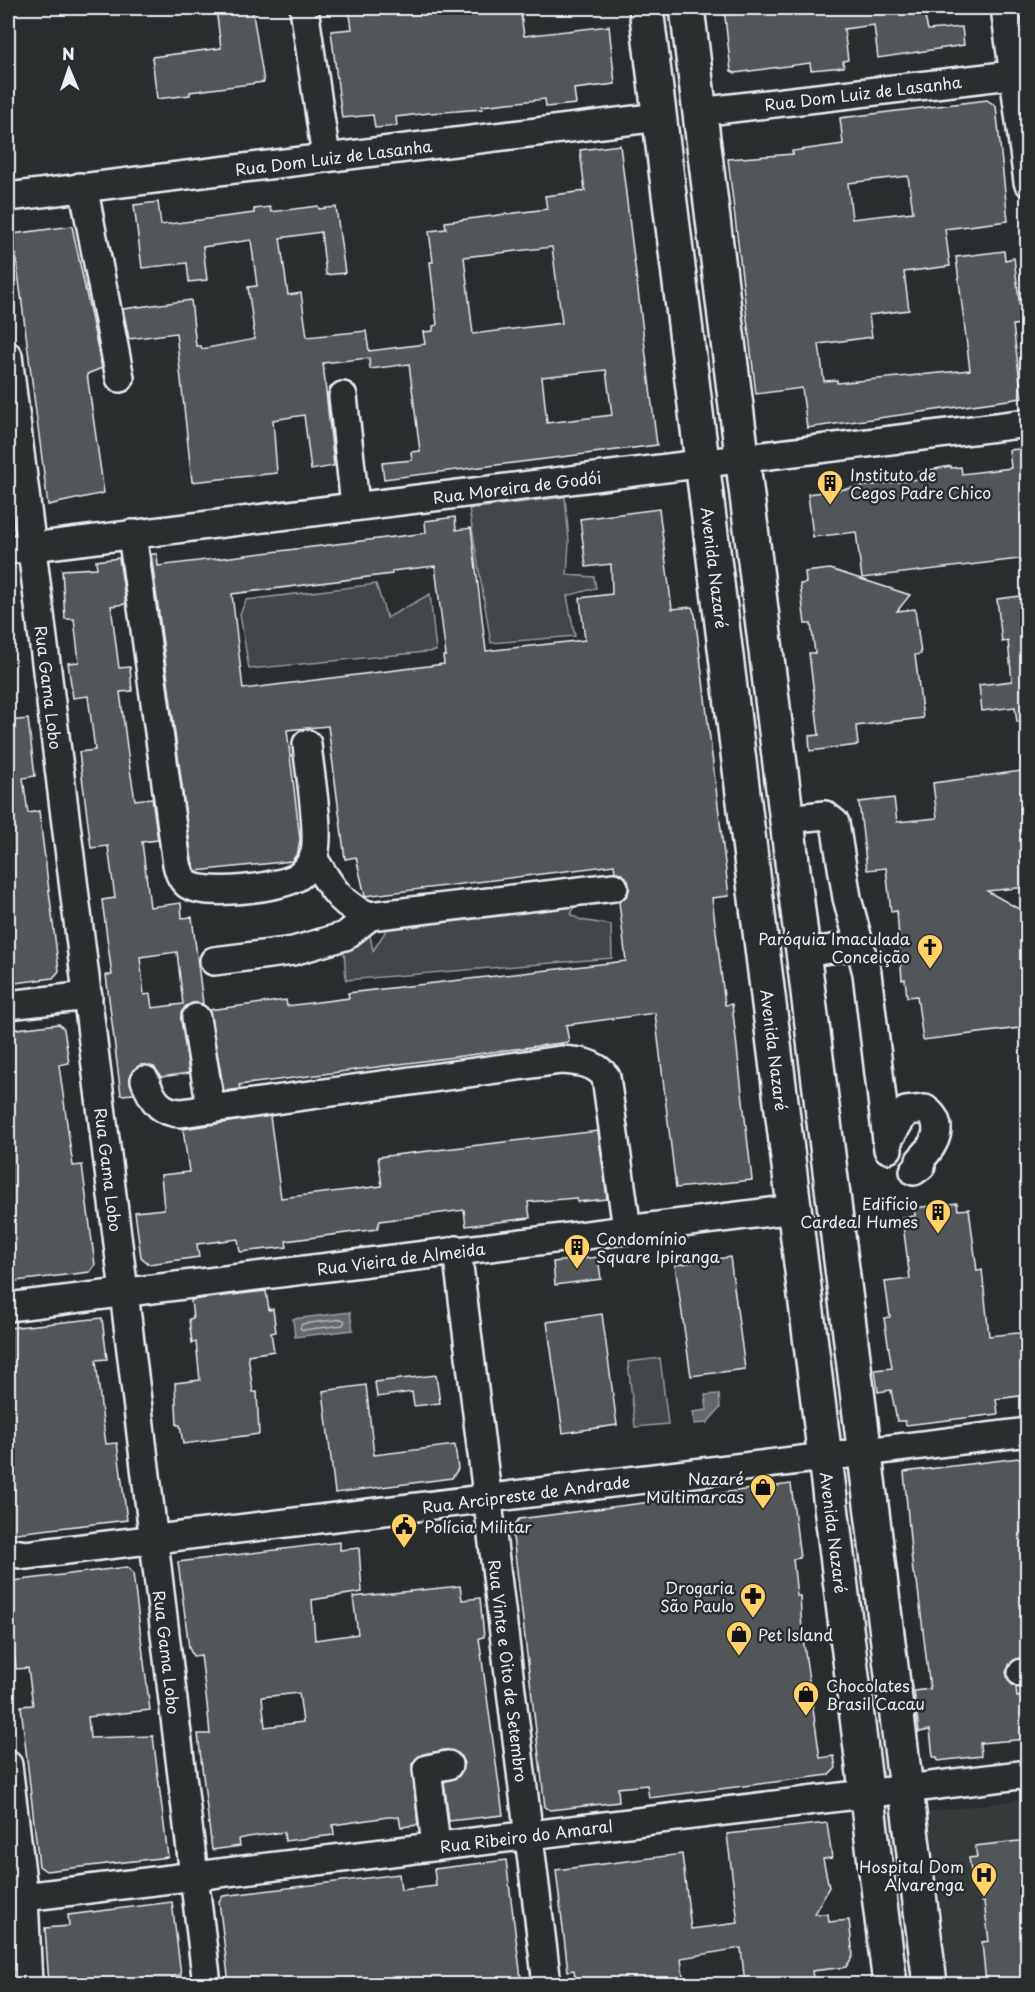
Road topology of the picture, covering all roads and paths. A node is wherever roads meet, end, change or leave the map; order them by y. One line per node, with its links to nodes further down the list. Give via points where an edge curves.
1 (304, 8): 8 (street)
2 (646, 8): 7 (main road, Avenida Nazaré)
3 (687, 8): 6 (main road)
4 (1005, 8): 5 (street)
5 (1020, 74): 6 (street, Rua Dom Luiz de Lasanha); 9 (street)
6 (699, 112): 16 (main road)
7 (659, 117): 8 (street, Rua Dom Luiz de Lasanha); 17 (main road, Avenida Nazaré)
8 (326, 157): 10 (street, Rua Dom Luiz de Lasanha)
9 (1028, 182)
10 (80, 187): 11 (street, Rua Dom Luiz de Lasanha); 13 (street, via 86,201)
11 (8, 197)
12 (8, 356): 20 (street, Rua Gama Lobo)
13 (120, 378)
14 (343, 396): 18 (street)
15 (1028, 423): 16 (street, Rua Moreira de Godói)
16 (742, 457): 17 (street, Rua Moreira de Godói); 22 (main road)
17 (702, 462): 18 (street, Rua Moreira de Godói); 35 (main road, Avenida Nazaré)
18 (355, 505): 19 (street, Rua Moreira de Godói)
19 (132, 534): 20 (street, Rua Moreira de Godói); 23 (street, via 180,876 192,887 210,892 283,883 299,877)
20 (20, 548): 29 (street, Rua Gama Lobo)
21 (307, 744): 23 (street, via 317,847)
22 (787, 819): 26 (street, via 825,815 835,823); 27 (main road)
23 (313, 858): 25 (street, via 341,900 352,910)
24 (614, 887): 25 (street)
25 (370, 916): 28 (street, via 345,936 293,951)
26 (860, 945): 27 (street); 34 (street, via 867,973 887,1146 906,1111 925,1109 938,1122 936,1139)
27 (803, 953): 41 (main road)
28 (214, 961)
29 (88, 996): 30 (street); 38 (street, Rua Gama Lobo)
30 (8, 1005)
31 (196, 1018): 33 (street)
32 (146, 1080): 33 (street, via 156,1103 171,1113)
33 (211, 1109): 36 (street, via 561,1060 587,1063 606,1077)
34 (914, 1171)
35 (794, 1209): 36 (street, Rua Vieira de Almeida); 42 (main road, Avenida Nazaré)
36 (627, 1229): 37 (street, Rua Vieira de Almeida)
37 (457, 1251): 38 (street, Rua Vieira de Almeida); 43 (street, Rua Vinte e Oito de Setembro)
38 (124, 1292): 39 (street, Rua Vieira de Almeida); 44 (street, Rua Gama Lobo)
39 (8, 1307)
40 (1028, 1432): 41 (street, Rua Arcipreste de Andrade)
41 (864, 1450): 42 (street, Rua Arcipreste de Andrade); 49 (main road)
42 (824, 1454): 43 (street, Rua Arcipreste de Andrade); 50 (main road, Avenida Nazaré)
43 (486, 1498): 44 (street, Rua Arcipreste de Andrade); 51 (street, Rua Vinte e Oito de Setembro)
44 (153, 1540): 45 (street, Rua Arcipreste de Andrade); 53 (street, Rua Gama Lobo)
45 (14, 1557)
46 (8, 1765): 54 (street)
47 (448, 1766): 52 (street, via 427,1769)
48 (1028, 1774): 49 (street, Rua Ribeiro do Amaral)
49 (906, 1788): 50 (street, Rua Ribeiro do Amaral); 60 (main road)
50 (866, 1793): 51 (street, Rua Ribeiro do Amaral); 59 (main road, Avenida Nazaré)
51 (527, 1835): 52 (street, Rua Ribeiro do Amaral); 58 (street, Rua Vinte e Oito de Setembro)
52 (436, 1846): 53 (street, Rua Ribeiro do Amaral)
53 (194, 1877): 54 (street, Rua Ribeiro do Amaral); 57 (street, Rua Gama Lobo)
54 (24, 1897): 55 (street)
55 (17, 1940): 56 (street)
56 (28, 1984)
57 (207, 1984)
58 (546, 1984)
59 (890, 1984)
60 (930, 1984)

